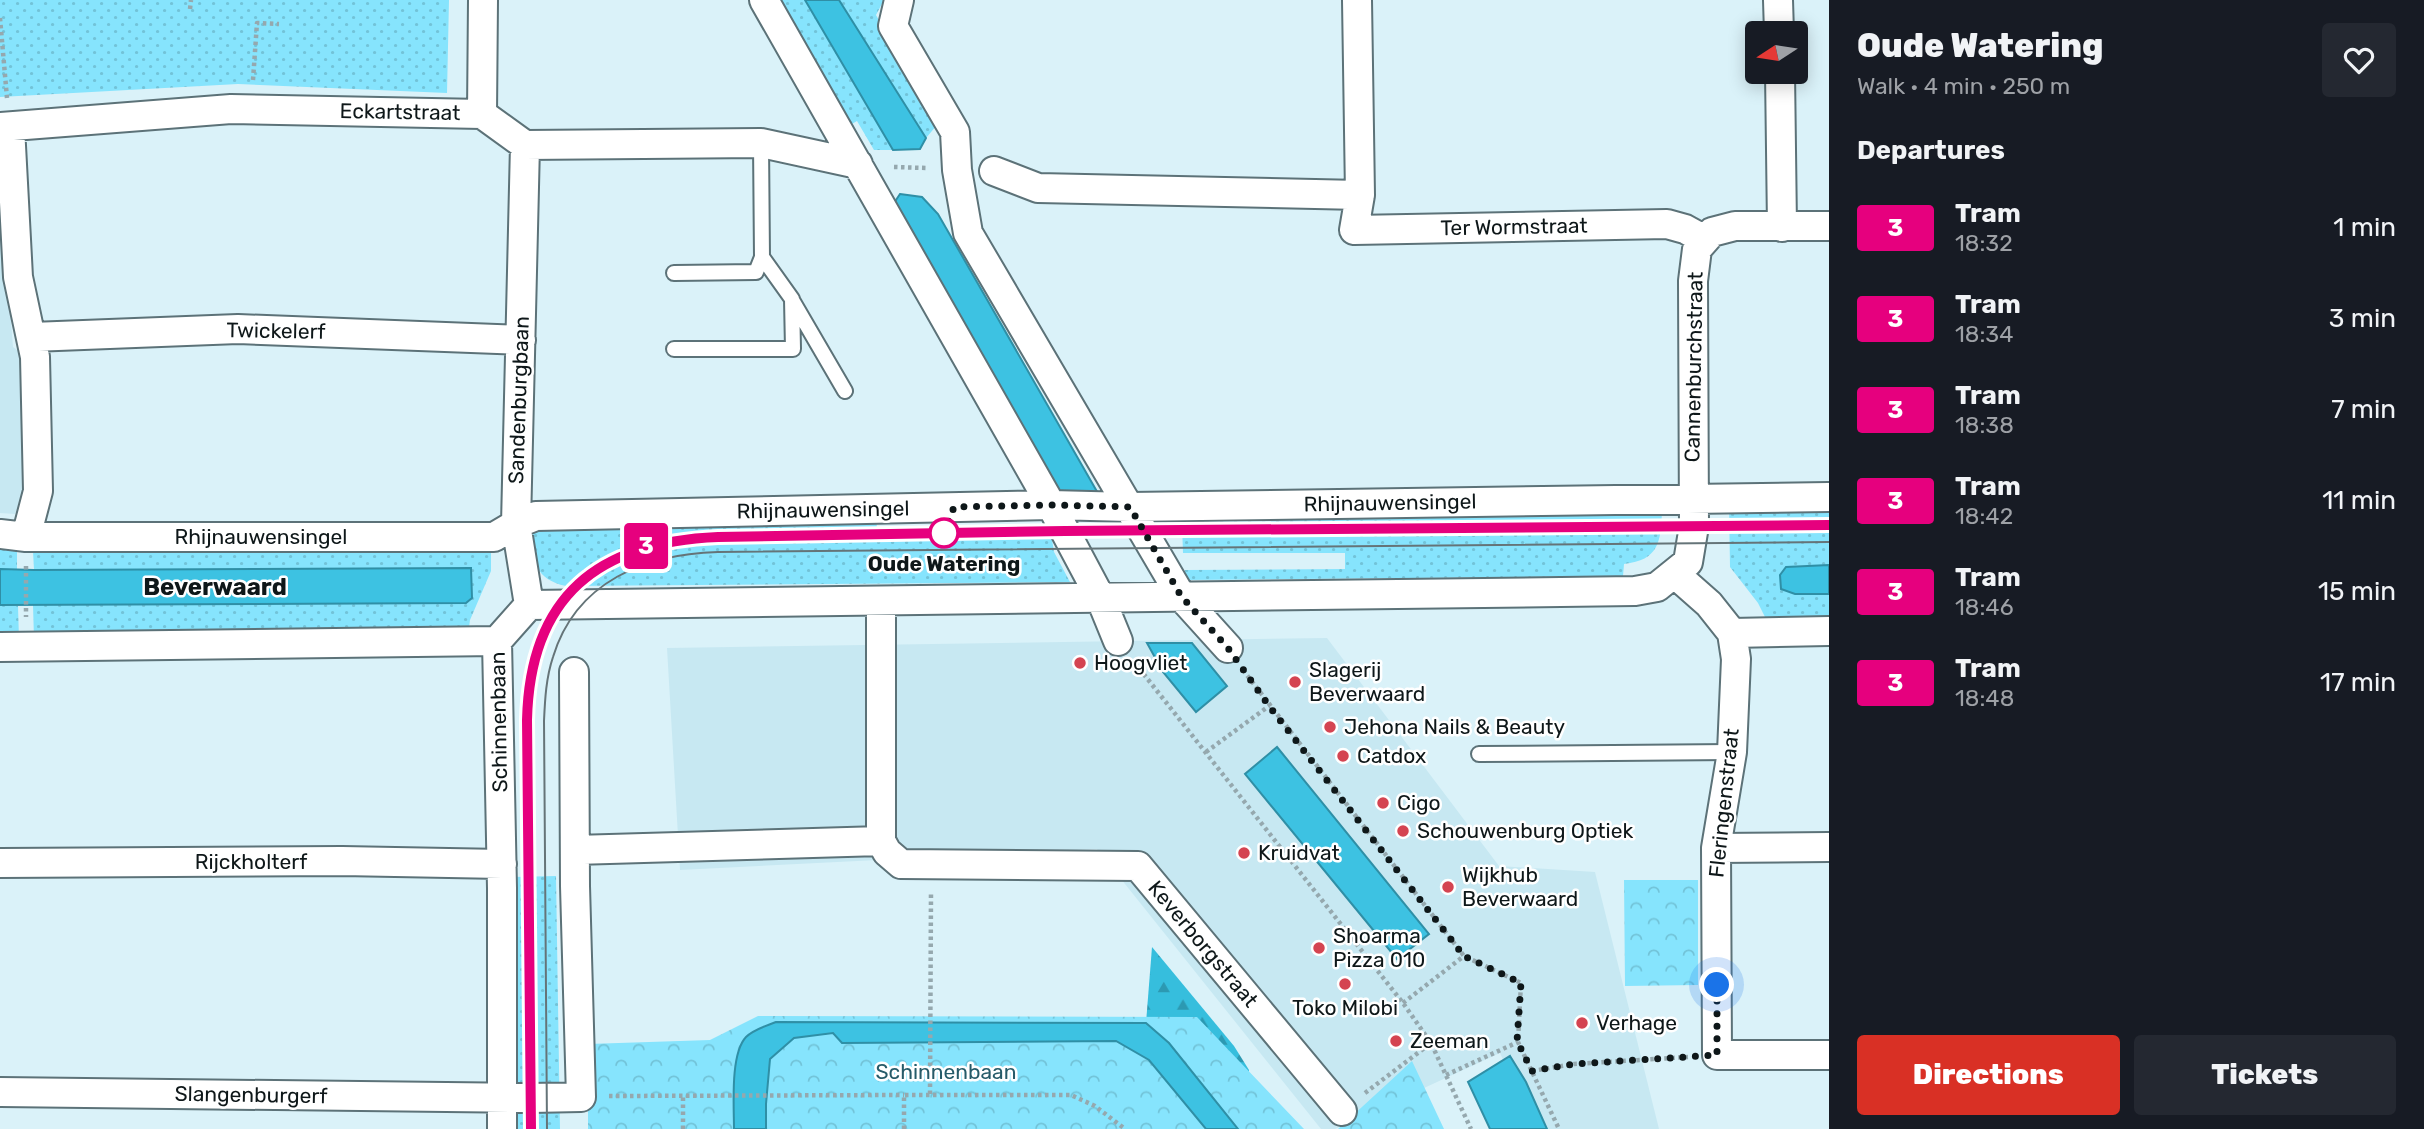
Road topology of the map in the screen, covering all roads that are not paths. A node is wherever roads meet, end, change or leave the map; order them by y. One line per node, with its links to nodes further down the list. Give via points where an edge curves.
1 (483, 0): 8 (street)
2 (764, 0): 12 (street)
3 (899, 0): 28 (street, via 893,26 955,132 968,233)
4 (1357, 0): 14 (street, Ter Wormstraat)
5 (1778, 0): 6 (street)
6 (1779, 21)
7 (1780, 84): 16 (street)
8 (482, 114): 9 (street, Eckartstraat, via 231,109); 11 (street, Eckartstraat)
9 (5, 127): 21 (street, via 18,277)
10 (761, 143): 11 (street); 12 (street); 18 (lane)
11 (525, 145): 22 (street, Sandenburgbaan)
12 (858, 164): 27 (street)
13 (993, 171): 14 (street, via 1038,187)
14 (1360, 195): 17 (street, Ter Wormstraat, via 1354,230 1667,224)
15 (1829, 226): 16 (street, Cannenburchstraat)
16 (1782, 227): 17 (street, Cannenburchstraat, via 1735,226 1712,232)
17 (1705, 240): 26 (street, Cannenburchstraat, via 1697,249 1693,281)
18 (762, 257): 19 (lane, via 756,272); 20 (lane)
19 (674, 273)
20 (792, 299): 23 (lane, via 793,349); 24 (lane)
21 (32, 337): 22 (street, Twickelerf, via 238,329); 30 (street, via 38,491)
22 (521, 340): 29 (street, Sandenburgbaan)
23 (674, 349)
24 (845, 391)
25 (1829, 498): 26 (street, Rhijnauwensingel)
26 (1693, 499): 28 (street, Rhijnauwensingel); 31 (street, via 1688,562)
27 (1052, 505): 28 (street, Rhijnauwensingel); 29 (street, Rhijnauwensingel, via 536,516); 33 (street)
28 (1130, 507): 32 (street)
29 (516, 524): 30 (street, Rhijnauwensingel, via 494,537); 35 (street, Sandenburgbaan)
30 (13, 536)
31 (1675, 574): 32 (street, via 1657,587 1635,591); 37 (street, via 1709,604)
32 (1181, 596): 33 (street); 41 (street)
33 (1100, 597): 34 (street); 39 (street)
34 (881, 601): 35 (street); 45 (street)
35 (529, 605): 38 (street)
36 (1829, 631): 37 (street)
37 (1732, 633): 43 (street, Fleringenstraat, via 1736,659)
38 (497, 641): 40 (street); 50 (street, Schinnenbaan)
39 (1118, 641)
40 (13, 647)
41 (1228, 648)
42 (573, 672): 48 (street)
43 (1732, 752): 44 (lane); 47 (street, Fleringenstraat)
44 (1479, 754)
45 (881, 841): 48 (street); 54 (street, Keverborgstraat, via 901,864 1138,866)
46 (1829, 847): 47 (street)
47 (1716, 848): 51 (street, Fleringenstraat, via 1717,1055)
48 (575, 850): 53 (street, via 581,1097)
49 (0, 863): 50 (street, Rijckholterf)
50 (502, 864): 53 (street, Schinnenbaan)
51 (1829, 1055)
52 (0, 1092): 53 (street, Slangenburgerf)
53 (502, 1097): 55 (street, Schinnenbaan)
54 (1342, 1111)
55 (502, 1129)

